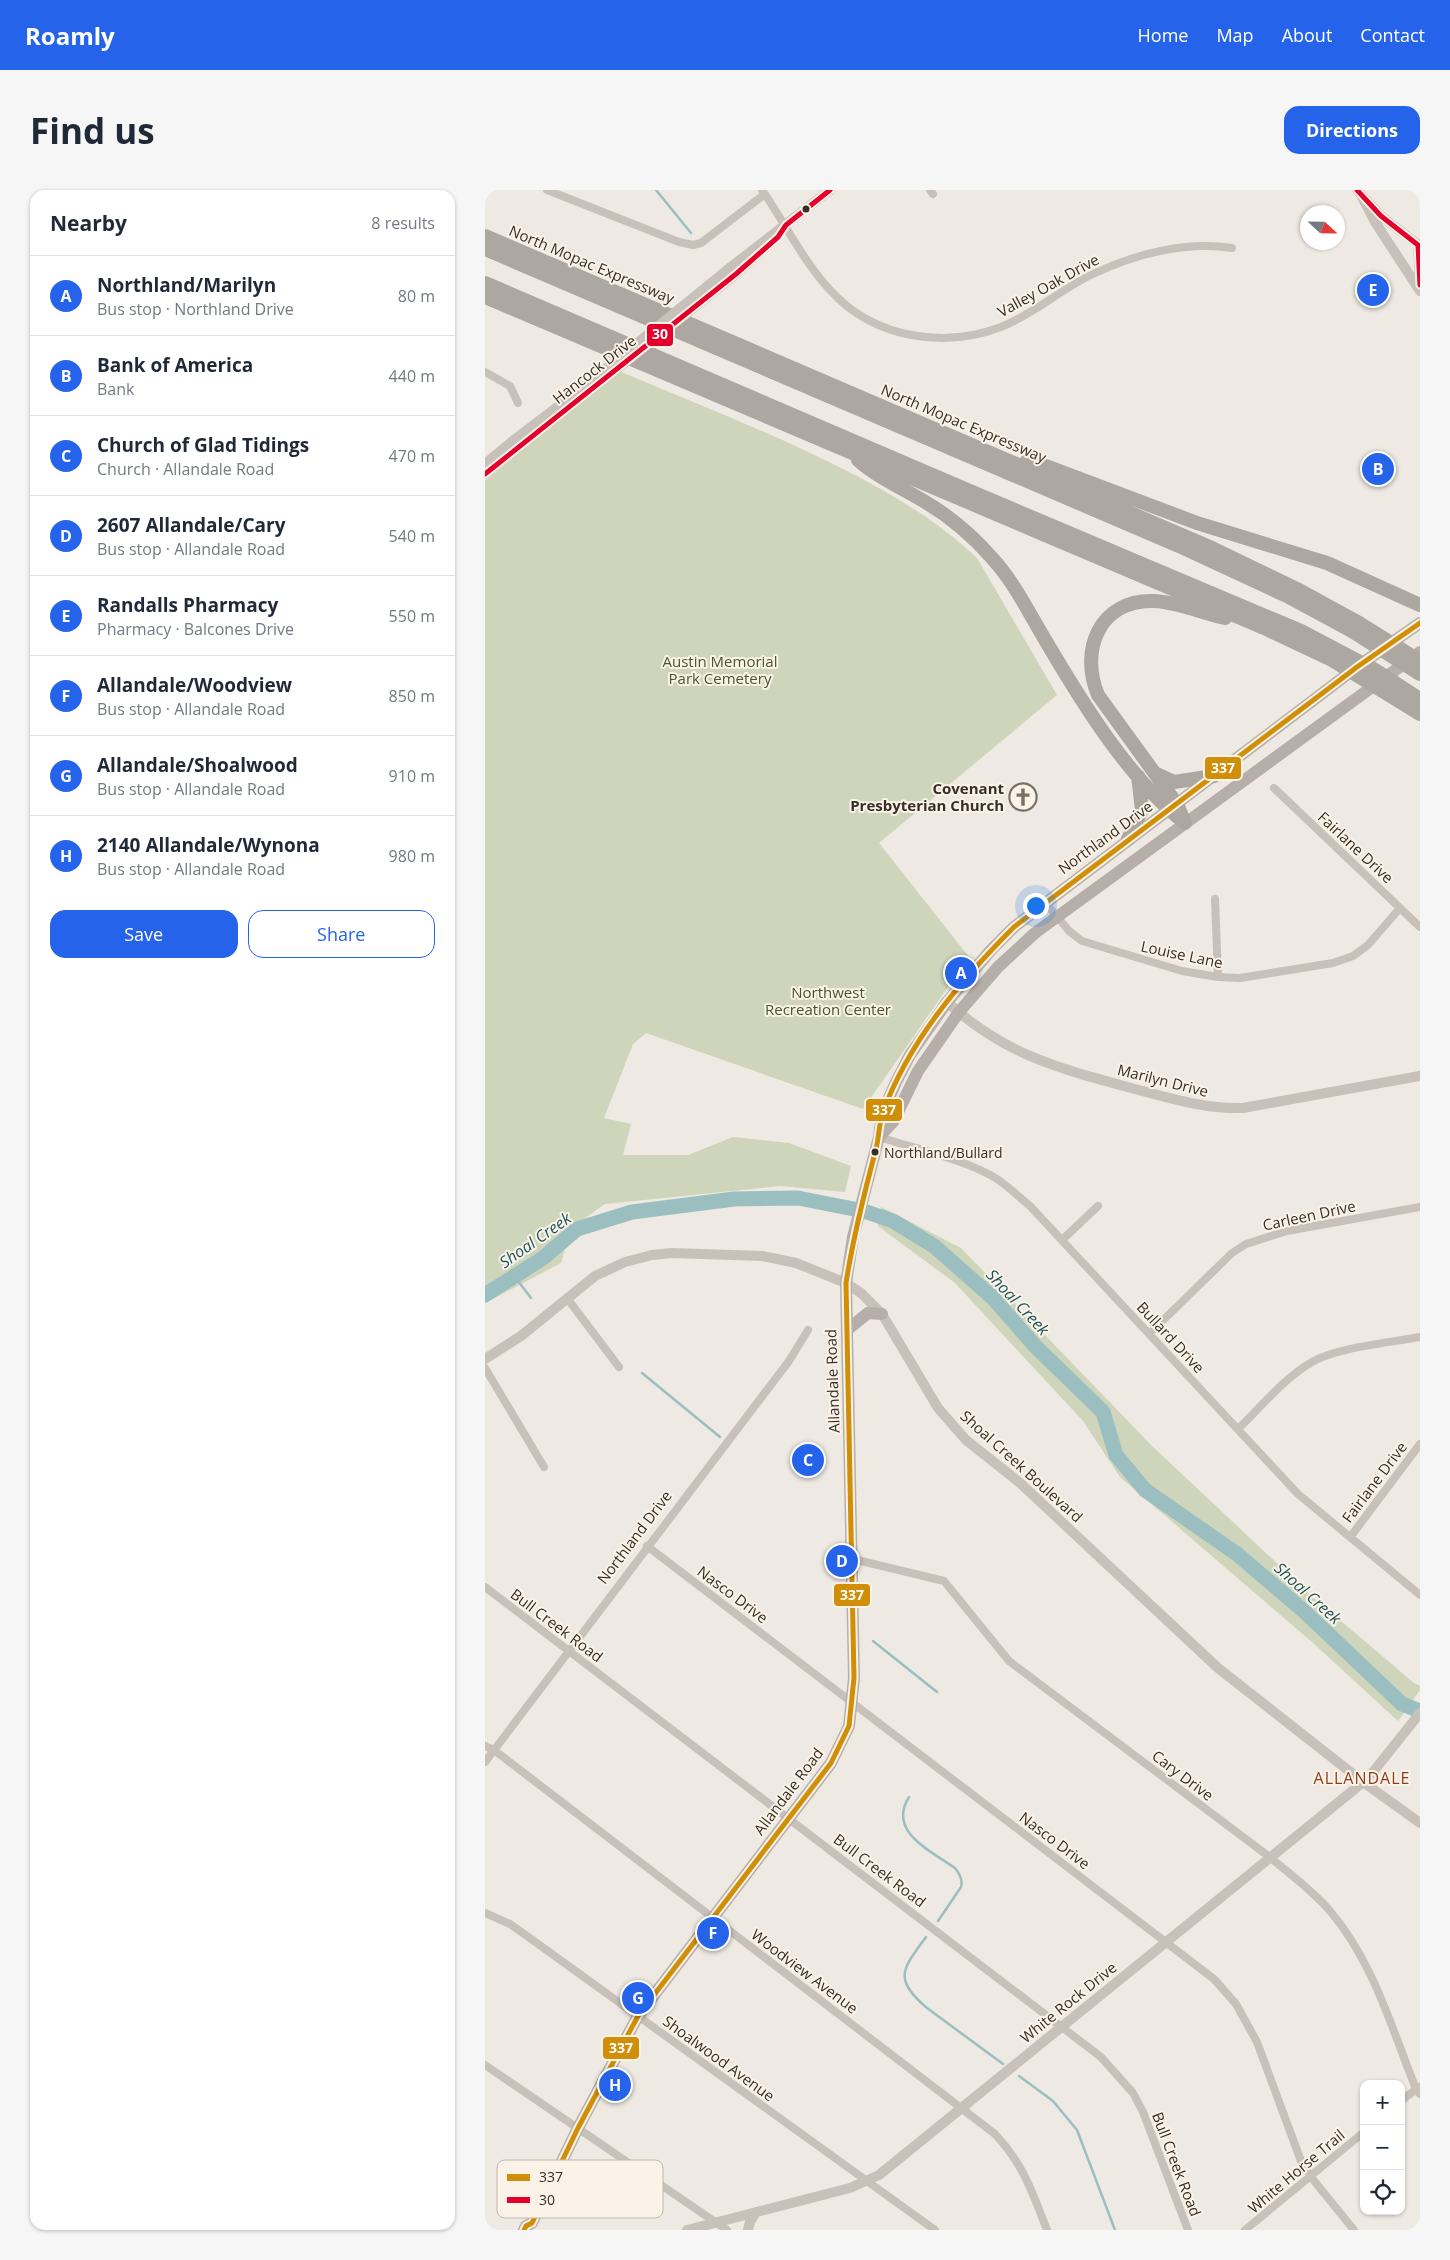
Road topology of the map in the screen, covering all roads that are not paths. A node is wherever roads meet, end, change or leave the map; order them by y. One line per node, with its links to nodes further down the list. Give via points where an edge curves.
1 (547, 190): 3 (street, via 693,245 708,239)
2 (830, 190): 5 (street, Hancock Drive)
3 (764, 192): 5 (street, Valley Oak Drive)
4 (1359, 194): 7 (street, via 1381,216); 12 (street)
5 (786, 225): 9 (street, Valley Oak Drive, via 816,272 841,301 888,330 934,339 1000,327 1091,275 1134,258 1197,245); 16 (street, Hancock Drive, bridge, via 778,237)
6 (485, 236): 17 (highway, North Mopac Expressway)
7 (1419, 245): 11 (street)
8 (485, 248): 27 (highway, via 1179,546)
9 (1232, 248)
10 (485, 283): 21 (highway)
11 (1420, 285)
12 (1420, 291)
13 (485, 297): 18 (highway)
14 (485, 372): 15 (street, via 510,386)
15 (518, 403)
16 (517, 443): 19 (street, Hancock Drive); 20 (street, Hancock Drive)
17 (987, 450): 22 (highway, via 1046,466 1197,523 1313,558); 27 (highway, North Mopac Expressway, via 1212,548 1297,589)
18 (848, 452): 21 (highway); 34 (highway, via 873,473 924,501 966,531 993,558 1013,585 1085,704)
19 (485, 464)
20 (485, 474)
21 (970, 496): 26 (highway); 31 (highway, bridge, via 1301,631 1375,670)
22 (1402, 596): 23 (main road); 24 (highway)
23 (1420, 597)
24 (1420, 605)
25 (1420, 623): 35 (main road, Northland Drive, via 1357,666)
26 (1262, 627): 32 (highway, bridge, via 1332,660); 33 (highway, via 1169,604 1140,602 1124,607 1102,625 1092,648 1092,681 1098,695)
27 (1355, 627): 29 (highway, North Mopac Expressway, bridge); 30 (highway, bridge)
28 (1420, 652): 38 (main road, Northland Drive)
29 (1420, 661)
30 (1420, 674)
31 (1420, 699)
32 (1420, 714)
33 (1155, 772): 35 (highway, via 1174,782); 37 (highway)
34 (1137, 775): 37 (highway); 39 (highway, via 1142,810)
35 (1214, 776): 37 (main road, Northland Drive)
36 (1274, 788): 42 (street, Fairlane Drive)
37 (1173, 807): 38 (highway); 39 (main road, Northland Drive)
38 (1185, 823): 43 (main road, Northland Drive)
39 (1128, 839): 41 (main road, Northland Drive)
40 (1215, 899): 45 (street)
41 (1045, 902): 43 (street, Louise Lane); 46 (main road, Northland Drive, via 991,950)
42 (1401, 908): 44 (street, Fairlane Drive); 45 (street, Louise Lane, via 1368,946 1353,956 1333,963 1261,976)
43 (1056, 917): 45 (street, Louise Lane, via 1082,942 1182,971); 47 (main road, Northland Drive, via 998,966)
44 (1420, 927)
45 (1218, 977)
46 (947, 1002): 47 (street, Marilyn Drive); 49 (main road, Northland Drive, via 905,1064 882,1114)
47 (959, 1012): 48 (street, Marilyn Drive, via 996,1039 1059,1068 1218,1109 1243,1108); 49 (main road, Northland Drive, via 918,1071 893,1122)
48 (1420, 1076)
49 (879, 1137): 52 (street, Bullard Drive, via 974,1167 996,1178 1030,1206); 53 (main road, Northland Drive, via 863,1191)
50 (1098, 1206): 52 (street)
51 (1420, 1207): 58 (street, Carleen Drive, via 1287,1231 1246,1244 1232,1253)
52 (1062, 1240): 58 (street, Bullard Drive)
53 (846, 1283): 54 (street, Shoal Creek Boulevard, via 796,1263 762,1256 672,1253 625,1262 595,1276); 55 (street, Shoal Creek Boulevard); 57 (main road, Allandale Road)
54 (567, 1298): 60 (street, Shoal Creek Boulevard, via 521,1336); 61 (street)
55 (882, 1314): 57 (main road, via 868,1313); 77 (street, Shoal Creek Boulevard, via 938,1408 966,1440 1019,1482 1218,1668)
56 (809, 1330): 67 (street, Northland Drive, via 789,1361)
57 (847, 1330): 68 (main road, Allandale Road)
58 (1149, 1334): 63 (street, Bullard Drive)
59 (1420, 1337): 63 (street, via 1330,1354 1312,1362)
60 (485, 1359)
61 (619, 1367)
62 (485, 1368): 65 (street)
63 (1238, 1429): 66 (street, Bullard Drive, via 1298,1494)
64 (1420, 1444): 66 (street, Fairlane Drive)
65 (543, 1467)
66 (1351, 1536): 70 (street, Bullard Drive)
67 (647, 1546): 71 (street, Northland Drive); 72 (street, Nasco Drive)
68 (853, 1559): 72 (main road, Allandale Road); 80 (street, Cary Drive, via 944,1581 1009,1661)
69 (485, 1587): 71 (street, Bull Creek Road)
70 (1420, 1595)
71 (569, 1652): 75 (street, Northland Drive); 78 (street, Bull Creek Road)
72 (853, 1702): 78 (main road, Allandale Road, via 841,1746); 83 (street, Nasco Drive)
73 (1420, 1713): 77 (street, White Rock Drive)
74 (485, 1746): 75 (street, Woodview Avenue)
75 (494, 1750): 76 (street, Northland Drive); 82 (street, Woodview Avenue)
76 (485, 1762)
77 (1363, 1782): 79 (street, Shoal Creek Boulevard); 80 (street, White Rock Drive)
78 (788, 1817): 82 (main road, Allandale Road); 85 (street, Bull Creek Road)
79 (1420, 1823)
80 (1271, 1858): 83 (street, White Rock Drive); 87 (street, Cary Drive, via 1309,1889 1348,1935 1367,1970)
81 (485, 1913): 84 (street, Shoalwood Avenue, via 510,1924)
82 (712, 1917): 84 (main road, Allandale Road); 89 (street, Woodview Avenue)
83 (1166, 1942): 85 (street, White Rock Drive); 94 (street, Nasco Drive, via 1214,1979 1237,2004 1257,2042 1301,2161)
84 (638, 2016): 90 (main road, Allandale Road); 95 (street, Shoalwood Avenue)
85 (1061, 2026): 89 (street, White Rock Drive); 104 (street, Bull Creek Road, via 1101,2057 1133,2093)
86 (485, 2065): 90 (street)
87 (1419, 2090): 88 (street)
88 (1405, 2099)
89 (963, 2108): 95 (street, White Rock Drive); 103 (street, Woodview Avenue, via 995,2134 1018,2161)
90 (578, 2128): 92 (main road, Allandale Road); 93 (street)
91 (1360, 2135): 94 (street, White Horse Trail)
92 (563, 2160)
93 (624, 2160)
94 (1311, 2177): 105 (street, White Horse Trail); 106 (street, Nasco Drive)
95 (868, 2182): 97 (street, White Rock Drive); 102 (street, Shoalwood Avenue)
96 (663, 2187): 98 (street)
97 (756, 2212): 98 (street, White Rock Drive); 101 (street)
98 (716, 2223): 99 (street, White Rock Drive); 100 (street)
99 (687, 2230)
100 (727, 2230)
101 (748, 2230)
102 (935, 2230)
103 (1047, 2230)
104 (1188, 2230)
105 (1245, 2230)
106 (1354, 2230)

